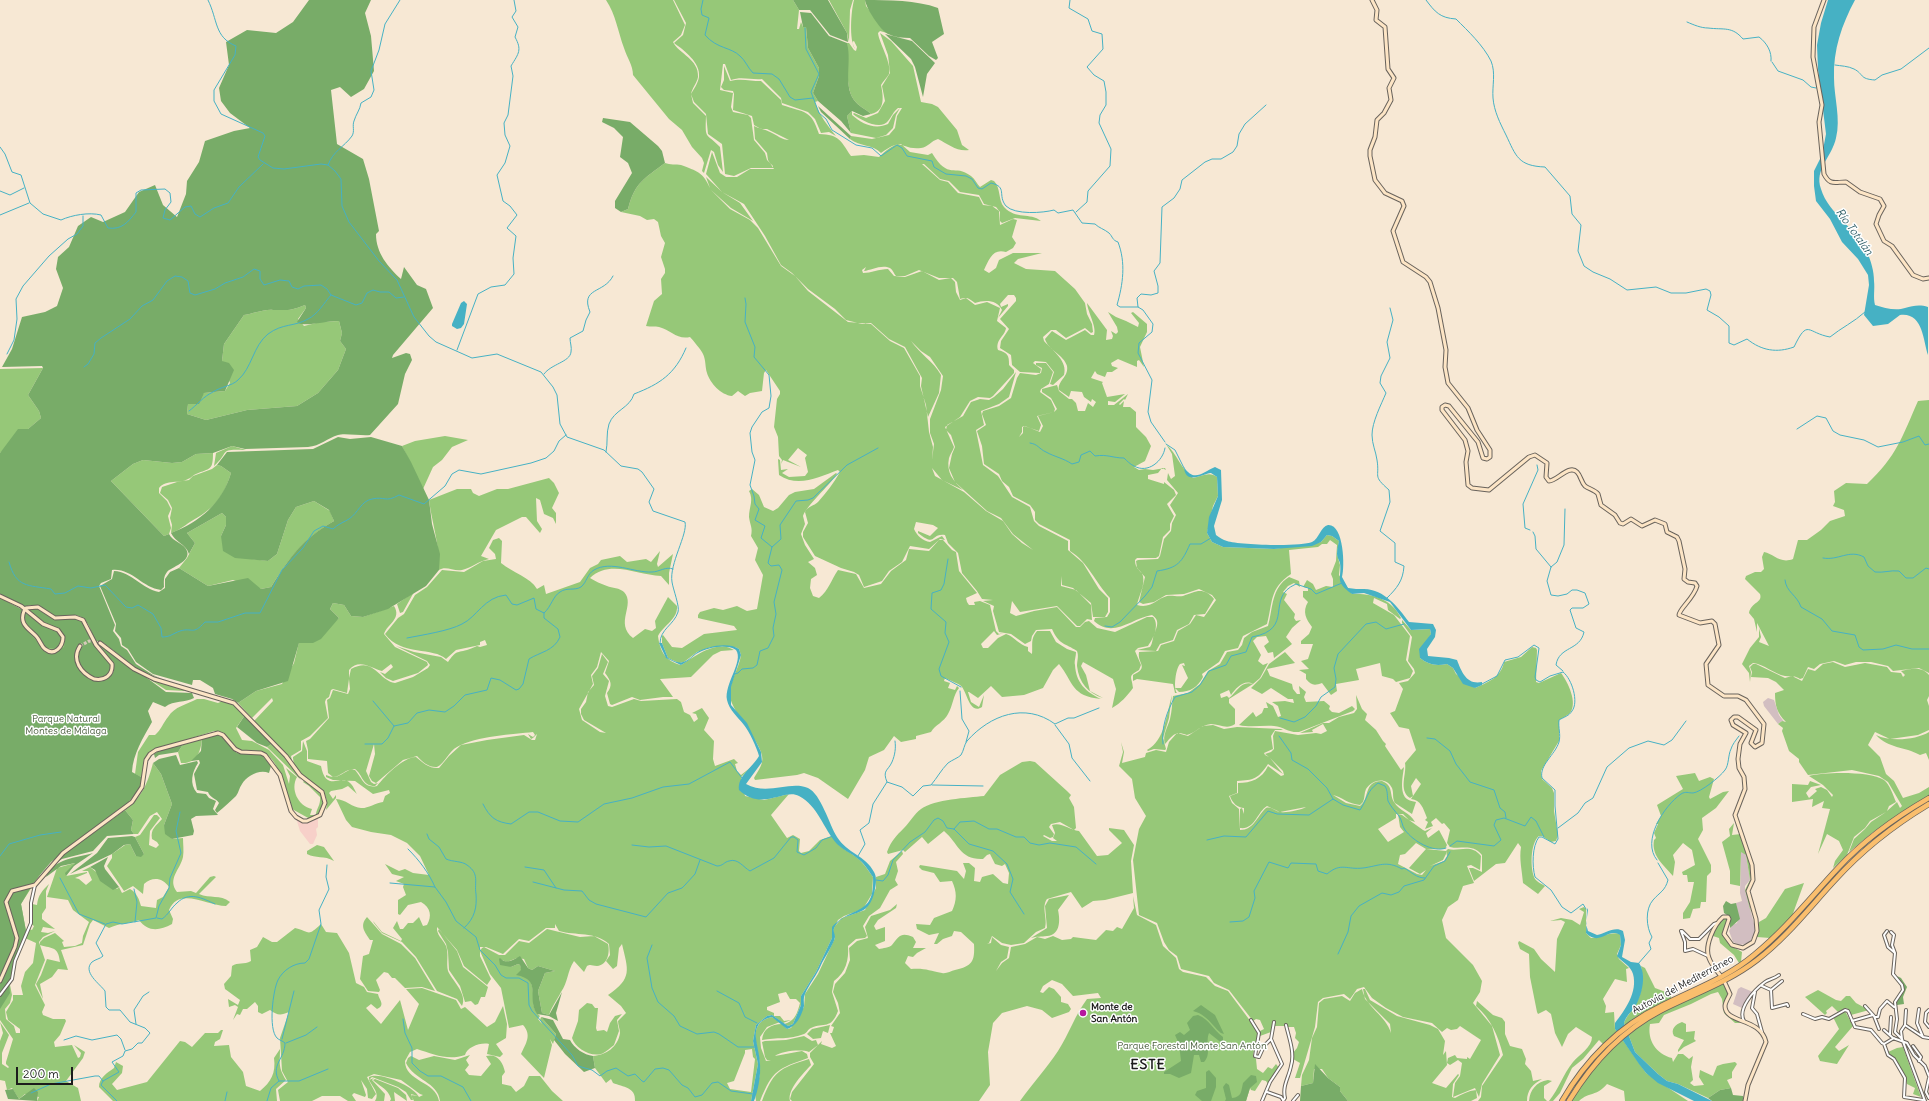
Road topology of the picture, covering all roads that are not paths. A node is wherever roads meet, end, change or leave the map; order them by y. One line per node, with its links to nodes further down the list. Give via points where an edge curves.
1 (1372, 0): 10 (main road, via 1377,10 1376,20 1385,27 1388,69 1394,78 1390,88 1391,100 1377,120 1370,150 1373,175 1384,193 1402,201 1404,206 1392,231 1399,255 1407,266 1430,282 1446,350 1445,367 1448,383 1468,408 1477,430 1490,450 1490,457 1483,458 1477,439 1449,406 1442,407 1467,445 1468,485 1489,490 1529,457 1535,455 1547,463 1546,476 1549,481 1553,481 1560,474 1576,471 1586,487 1598,494 1602,507 1615,515 1620,523 1631,519 1642,526 1653,521 1665,524 1667,532 1679,541 1685,569 1684,579 1697,586 1679,615 1700,623 1712,621 1715,624 1719,645 1706,664 1708,685 1724,696 1738,696 1746,700 1764,724 1762,742 1755,747 1751,743 1756,730 1736,716 1731,722 1746,733 1740,744 1738,759 1745,789 1736,815 1752,865 1753,880 1748,891 1758,925 1756,936 1749,946 1737,947 1732,945 1724,934 1728,917 1723,917)
2 (1824, 0): 3 (main road, via 1814,27 1813,50 1822,105 1819,122 1827,181 1833,184 1846,182 1860,192 1880,199 1884,206 1876,224 1884,241 1892,246 1913,275 1917,278)
3 (1929, 278)
4 (0, 596): 6 (main road, via 21,606 43,624 58,630 63,637 62,644 59,649 52,652 44,649 36,636 24,625 22,618 25,610 38,607 55,618 75,616 83,620 96,645 112,664 111,673 107,678 94,680 79,667 76,654)
5 (100, 643): 9 (main road, via 132,668 154,678 234,703 286,756 300,775 322,792 325,803 320,815 303,821 296,817 291,811 280,775 265,755 241,752 223,735 213,733 150,754 146,760 138,796 63,853)
6 (80, 646)
7 (1929, 798): 27 (highway, Autovía del Mediterráneo, via 1862,845 1775,938 1752,957 1712,982)
8 (1929, 804): 27 (highway, Autovía del Mediterráneo, via 1869,846 1834,880 1801,920 1756,961 1715,986)
9 (35, 885): 17 (main road, via 12,891 8,895 6,902 17,938); 23 (street, via 31,903 31,923 15,961 12,979)
10 (1717, 924): 14 (main road, via 1711,936); 14 (street, via 1697,940 1690,939 1681,931 1685,952 1693,949)
11 (1887, 931): 13 (street, via 1884,935 1888,948)
12 (1891, 932): 13 (street, via 1894,935 1892,945)
13 (1895, 953): 26 (street, via 1893,974 1900,981 1902,990)
14 (1709, 957): 15 (main road)
15 (1720, 975)
16 (1779, 975): 20 (street)
17 (0, 981)
18 (1782, 982): 21 (street)
19 (1725, 983): 37 (main road, via 1730,994 1725,1005 1727,1012 1736,1020)
20 (1762, 986): 21 (street); 22 (street)
21 (1771, 990): 24 (street, via 1772,1008 1787,1004)
22 (1755, 992): 37 (street, via 1743,1008 1741,1016); 43 (street, via 1752,1008 1757,1014)
23 (0, 995)
24 (1788, 1006)
25 (1865, 1006): 32 (street)
26 (1894, 1007): 32 (street, via 1887,1001 1880,1009 1878,1017); 49 (street, via 1897,1016 1895,1032)
27 (1661, 1008): 52 (highway, Autovía del Mediterráneo, via 1631,1023)
28 (1919, 1009): 45 (street, via 1917,1023)
29 (1906, 1010): 39 (street)
30 (1929, 1010): 40 (street, via 1925,1022)
31 (1803, 1014): 35 (street, via 1815,1019 1829,1019 1845,1010)
32 (1874, 1016): 35 (street); 41 (street)
33 (1891, 1017): 44 (street)
34 (1251, 1020): 48 (street, via 1259,1033 1255,1056 1259,1057)
35 (1852, 1021): 50 (street, via 1858,1029 1871,1030)
36 (1274, 1022): 48 (street)
37 (1744, 1022): 43 (main road)
38 (1286, 1025): 59 (street, via 1292,1047 1292,1064 1285,1078)
39 (1904, 1025): 45 (street); 49 (street, via 1901,1031)
40 (1929, 1027)
41 (1879, 1029)
42 (1884, 1030): 44 (street)
43 (1763, 1033): 63 (main road, via 1765,1046 1748,1084)
44 (1890, 1034): 46 (street)
45 (1923, 1037): 47 (street)
46 (1894, 1038): 49 (street); 50 (street)
47 (1929, 1038)
48 (1271, 1039): 55 (street, via 1282,1064 1270,1082)
49 (1902, 1040): 53 (street); 64 (street)
50 (1884, 1044): 64 (street, via 1888,1055 1894,1059 1905,1078 1904,1097)
51 (1913, 1046): 53 (street, via 1921,1057)
52 (1607, 1047): 61 (highway, Autovía del Mediterráneo, via 1582,1071); 62 (highway, Autovía del Mediterráneo)
53 (1919, 1060): 54 (street)
54 (1929, 1077): 57 (street, via 1926,1092)
55 (1267, 1092): 58 (street); 59 (street, via 1282,1097)
56 (1298, 1095): 60 (street)
57 (1929, 1098)
58 (1262, 1101)
59 (1283, 1101)
60 (1293, 1101)
61 (1562, 1101)
62 (1569, 1101)
63 (1744, 1101)
64 (1924, 1101)

